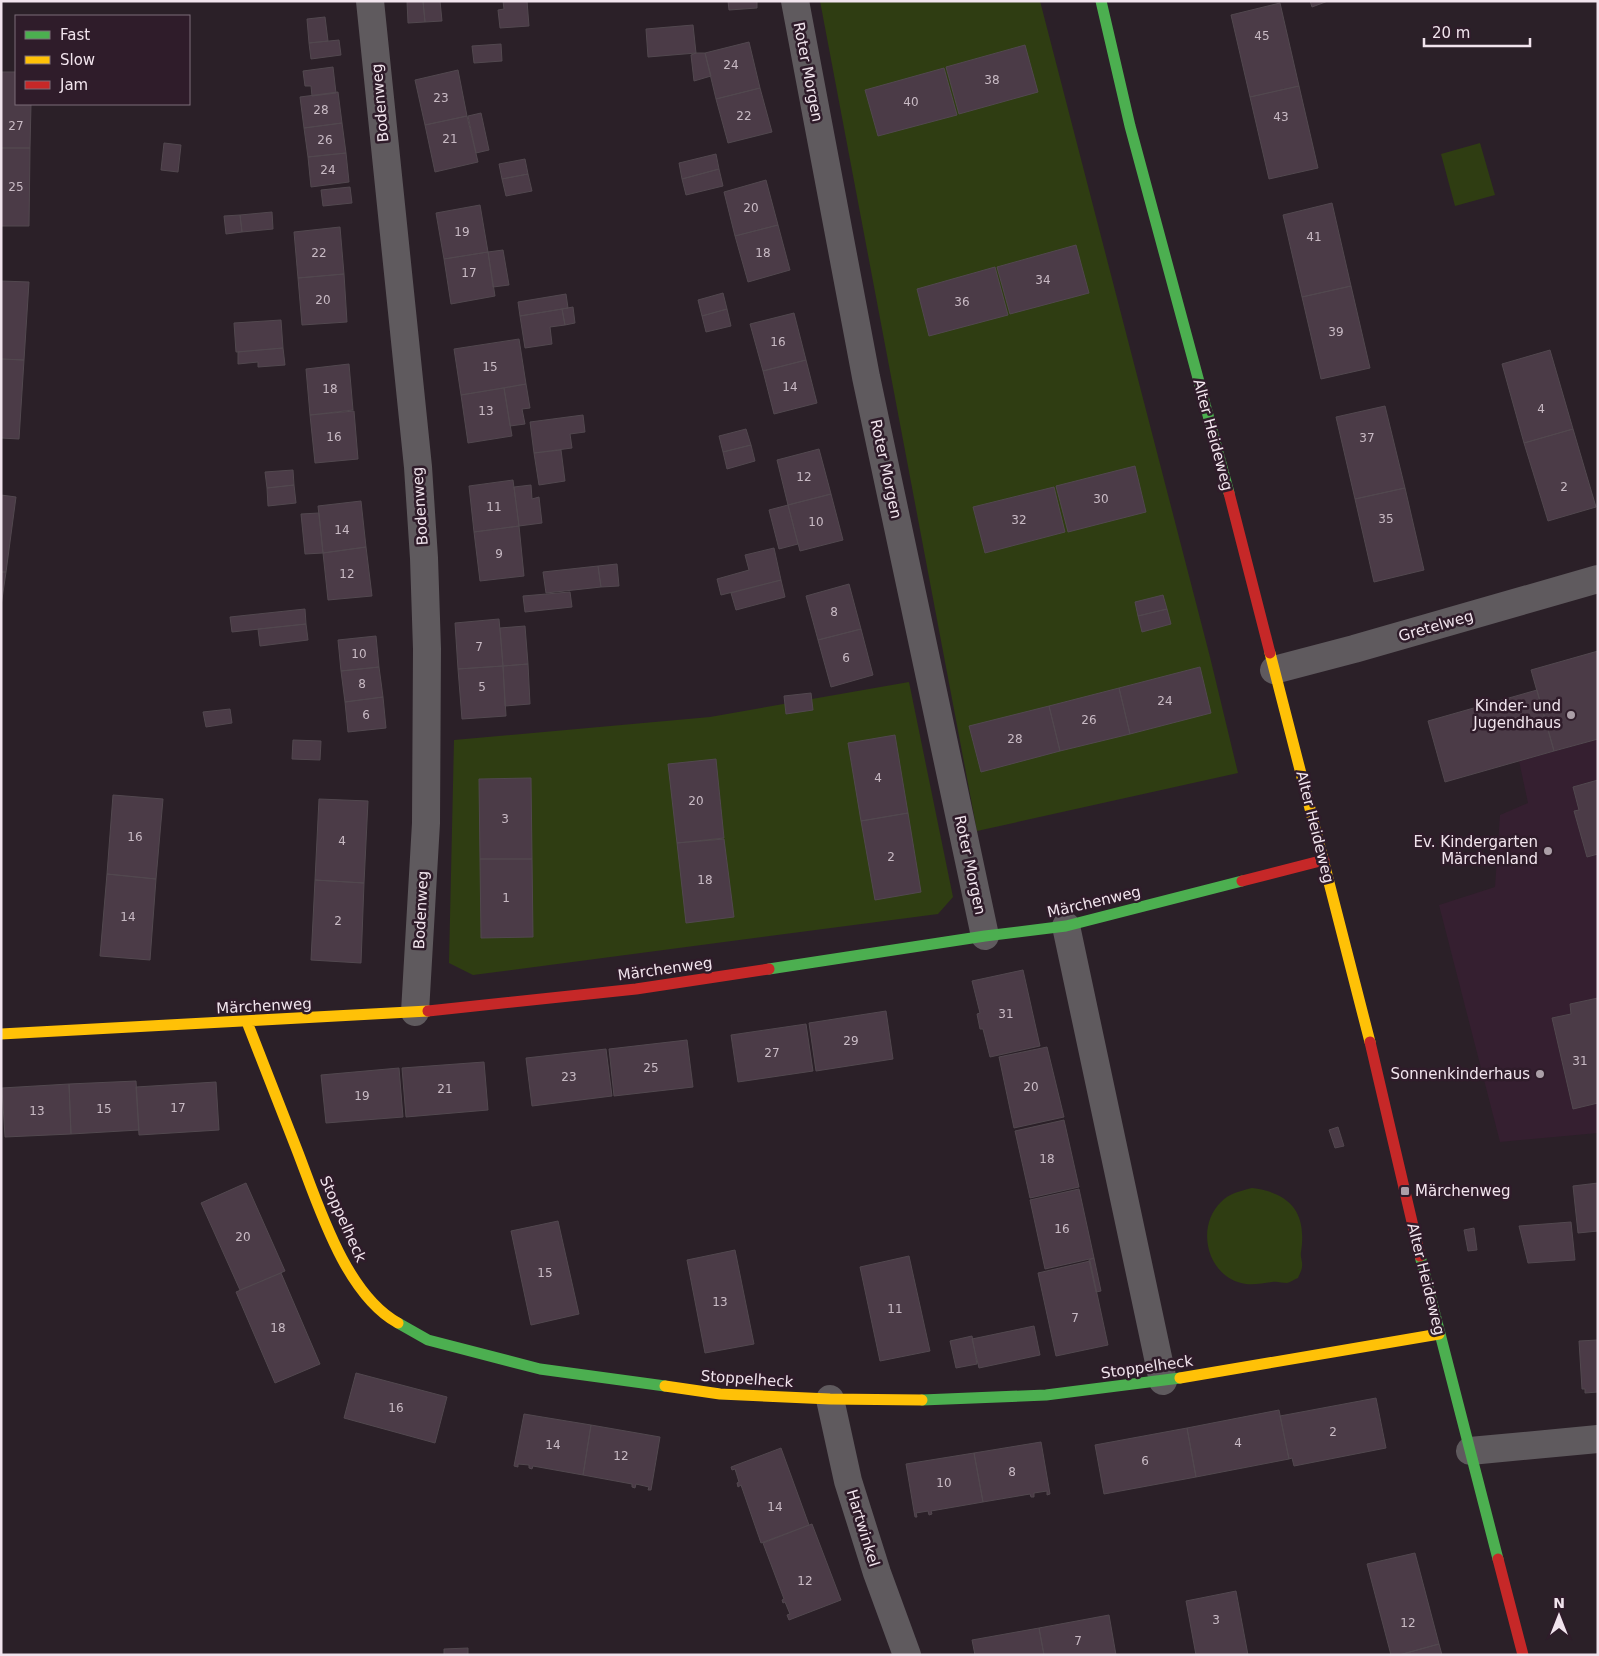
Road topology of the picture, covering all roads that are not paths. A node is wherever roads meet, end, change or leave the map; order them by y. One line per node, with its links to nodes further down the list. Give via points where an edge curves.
1 (370, 1): 9 (street, Bodenweg, via 418,467 424,558 426,823)
2 (795, 1): 8 (street, Roter Morgen, via 866,378)
3 (1101, 1): 5 (street, Alter Heideweg, via 1130,126)
4 (1598, 579): 5 (street, Gretelweg)
5 (1274, 670): 6 (street, Alter Heideweg)
6 (1324, 860): 7 (street, Märchenweg); 12 (street, Alter Heideweg)
7 (1066, 926): 8 (street, Märchenweg); 13 (street)
8 (985, 936): 9 (street, Märchenweg, via 636,989)
9 (415, 1012): 10 (street, Märchenweg)
10 (248, 1022): 11 (street, Märchenweg); 14 (street, Stoppelheck, via 330,1235 353,1278 385,1316 428,1340 540,1369 720,1394)
11 (1, 1034)
12 (1439, 1334): 13 (street, Stoppelheck); 16 (street, Alter Heideweg)
13 (1163, 1381): 14 (street, Stoppelheck, via 1046,1395 929,1400)
14 (830, 1399): 17 (street, Hartwinkel, via 848,1481)
15 (1598, 1439): 16 (street)
16 (1470, 1451): 18 (street, Alter Heideweg)
17 (907, 1655)
18 (1523, 1655)

